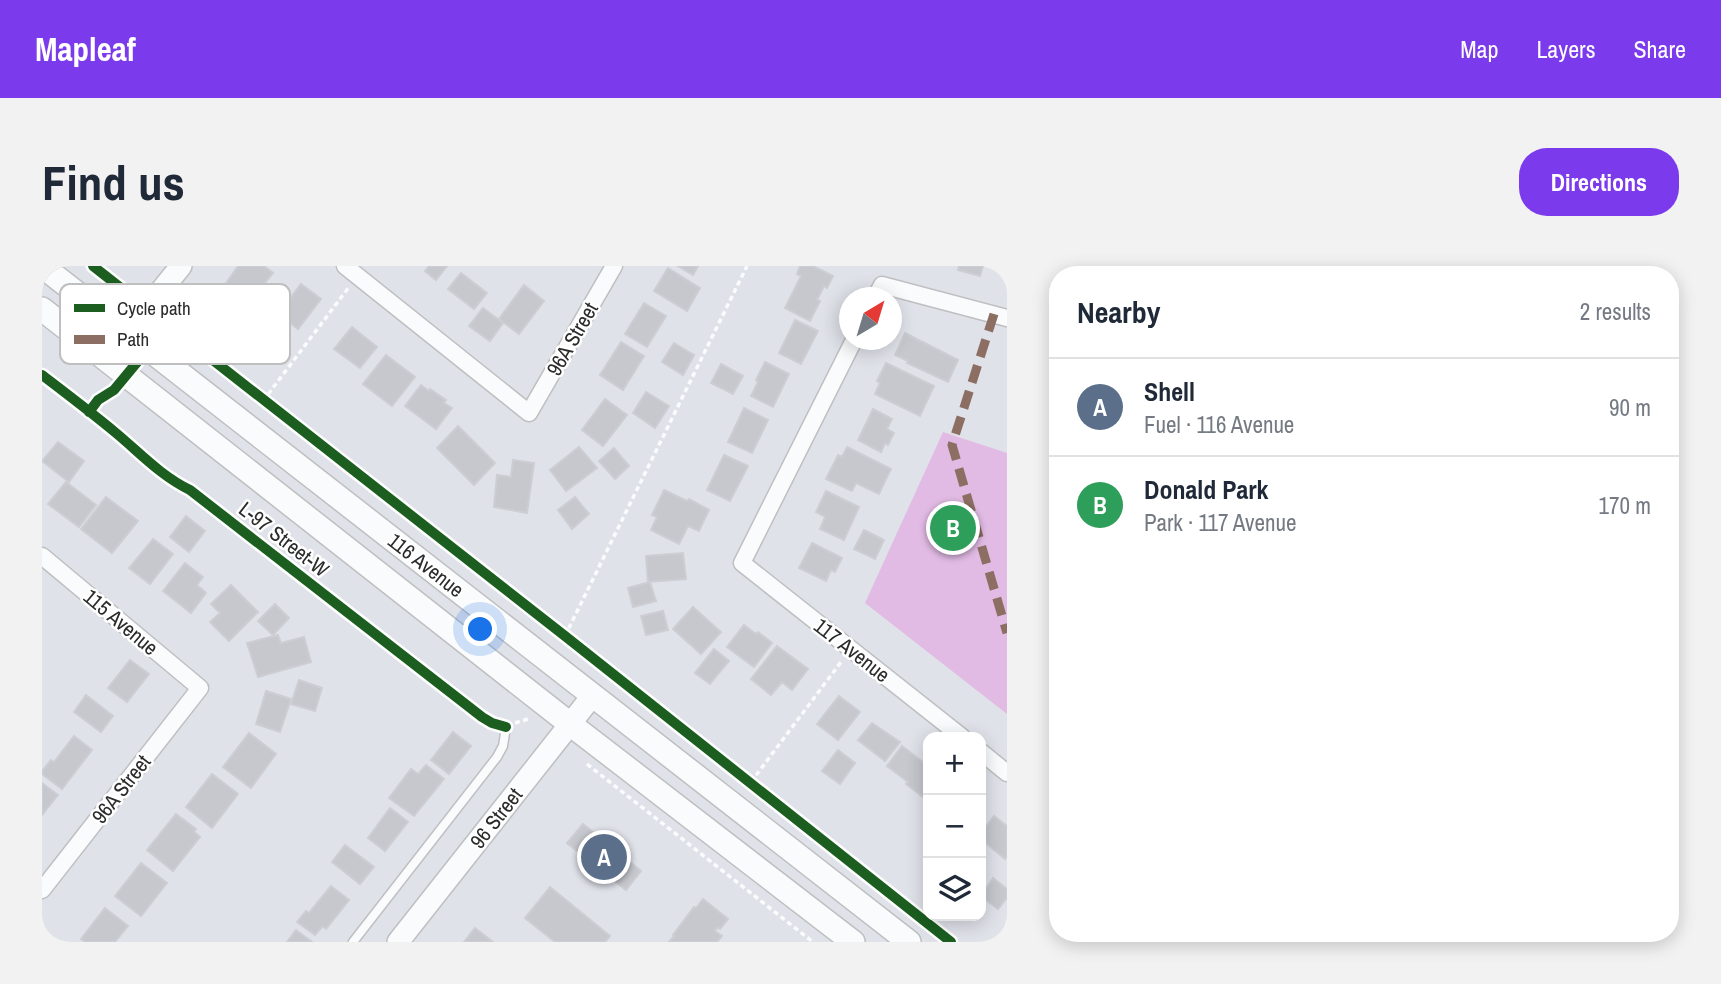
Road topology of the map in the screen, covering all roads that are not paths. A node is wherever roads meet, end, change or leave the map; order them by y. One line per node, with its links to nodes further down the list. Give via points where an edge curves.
1 (42, 266): 5 (main road, 116 Avenue)
2 (181, 266): 6 (street)
3 (614, 266): 4 (street, 96A Street, via 529,412)
4 (351, 271)
5 (65, 284)
6 (166, 284)
7 (902, 290): 9 (street)
8 (42, 309): 10 (main road, 116 Avenue)
9 (1007, 318)
10 (60, 323)
11 (849, 350): 19 (street, 117 Avenue, via 741,563)
12 (112, 364): 18 (main road, 116 Avenue)
13 (168, 364): 16 (main road, 116 Avenue)
14 (42, 556): 15 (street, 115 Avenue)
15 (200, 688): 22 (street, 96A Street)
16 (593, 695): 18 (street, 96 Street); 26 (main road, 116 Avenue)
17 (506, 727): 23 (lane, 96 Street, via 497,757)
18 (565, 730): 24 (street, 96 Street); 25 (main road, 116 Avenue)
19 (956, 732)
20 (986, 756): 21 (street)
21 (1007, 773)
22 (42, 890)
23 (353, 942)
24 (398, 942)
25 (853, 942)
26 (909, 942)

